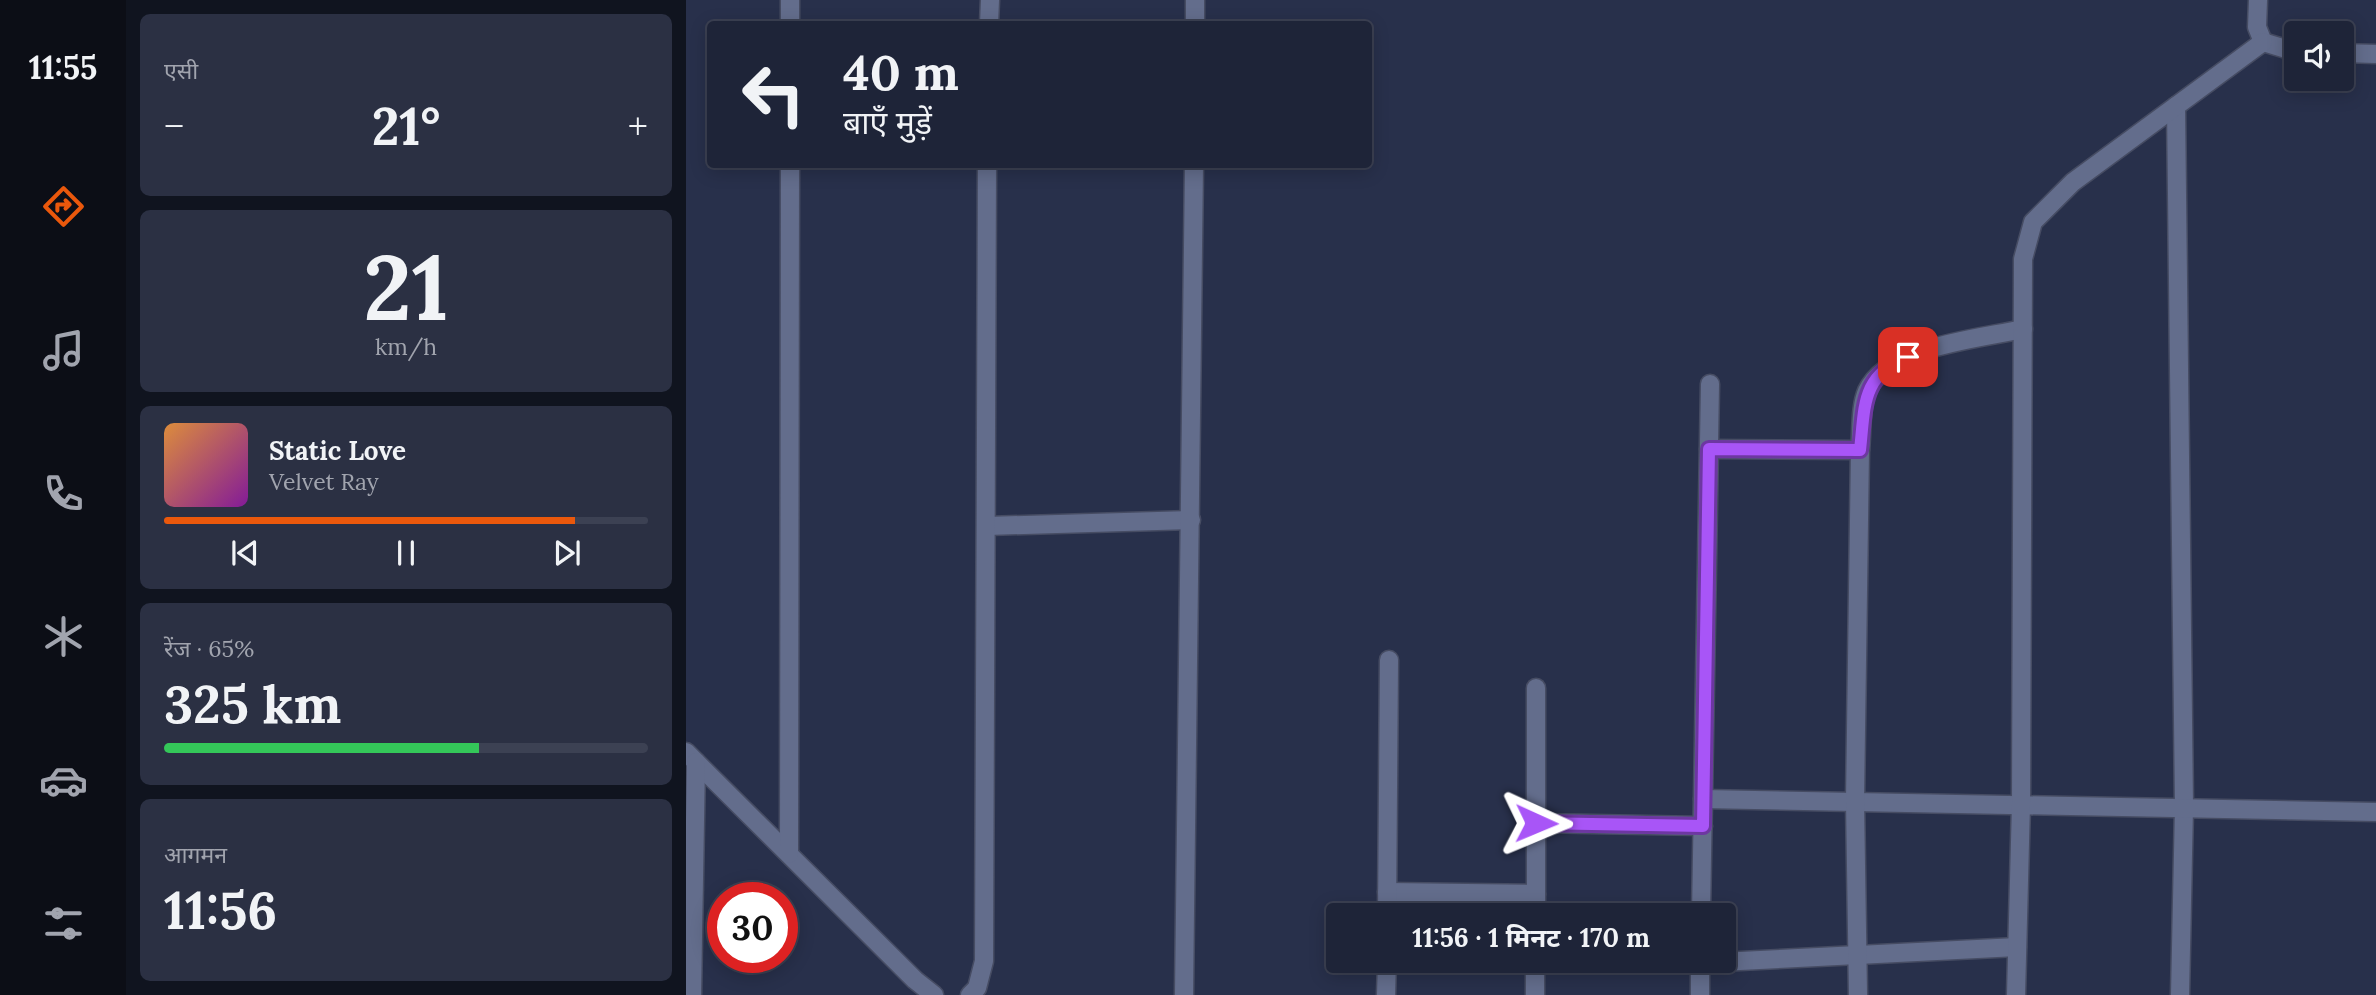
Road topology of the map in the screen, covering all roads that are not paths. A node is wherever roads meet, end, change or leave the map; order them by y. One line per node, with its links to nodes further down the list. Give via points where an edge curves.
1 (790, 0): 5 (street)
2 (990, 0): 6 (street)
3 (1195, 0): 7 (street)
4 (2258, 0): 8 (street, via 2257,27)
5 (790, 21)
6 (989, 21)
7 (1195, 21)
8 (2263, 42): 9 (street); 12 (street)
9 (2284, 48)
10 (2354, 53): 11 (street)
11 (2376, 54)
12 (2176, 106): 16 (street, via 2073,182 2033,222 2023,259); 28 (street)
13 (790, 168): 32 (street)
14 (987, 168): 21 (street)
15 (1194, 168): 20 (street)
16 (2023, 329): 19 (street, via 1894,362 1878,374 1866,393); 27 (street)
17 (1710, 384): 18 (street)
18 (1709, 449): 19 (street); 25 (street)
19 (1860, 450): 26 (street)
20 (1191, 520): 21 (street); 47 (street)
21 (987, 526): 46 (street, via 984,961 977,988)
22 (1389, 660): 33 (street)
23 (1536, 688): 30 (street)
24 (691, 757): 32 (street); 44 (street)
25 (1703, 799): 26 (street); 31 (street)
26 (1855, 801): 27 (street); 39 (street)
27 (2021, 804): 28 (street); 38 (street)
28 (2183, 807): 29 (street); 53 (street)
29 (2376, 812)
30 (1536, 823): 31 (street); 34 (street)
31 (1703, 826): 37 (street)
32 (789, 854): 45 (street)
33 (1387, 892): 34 (street); 35 (street)
34 (1536, 894): 36 (street)
35 (1387, 903)
36 (1536, 903)
37 (1701, 903)
38 (2017, 947): 39 (street); 52 (street)
39 (1857, 957): 40 (street); 51 (street)
40 (1736, 961)
41 (1387, 973): 48 (street)
42 (1535, 973): 49 (street)
43 (1700, 973): 50 (street)
44 (692, 995)
45 (934, 995)
46 (970, 995)
47 (1184, 995)
48 (1387, 995)
49 (1535, 995)
50 (1700, 995)
51 (1858, 995)
52 (2016, 995)
53 (2180, 995)

